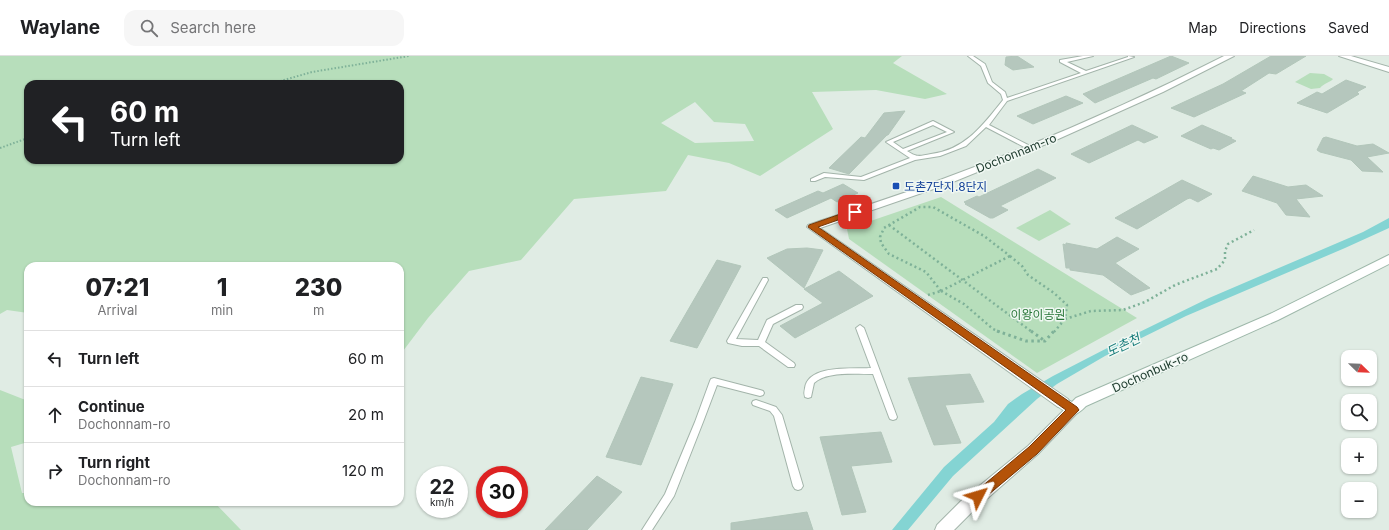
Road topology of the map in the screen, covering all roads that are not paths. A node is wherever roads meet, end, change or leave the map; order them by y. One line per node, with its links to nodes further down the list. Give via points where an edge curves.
1 (970, 56): 8 (lane, via 983,65 990,83 1004,93)
2 (1091, 56): 7 (lane, via 1062,61)
3 (1130, 56): 7 (lane, via 1132,57)
4 (1230, 56): 10 (street, Dochonnam-ro, via 1179,83)
5 (1343, 56): 6 (street)
6 (1389, 70)
7 (1086, 73): 8 (lane)
8 (1005, 100): 9 (lane)
9 (986, 125): 10 (lane); 12 (lane, via 964,145 938,155)
10 (1030, 148): 24 (street, Dochonnam-ro, via 943,182 812,227)
11 (903, 151): 11 (lane, via 889,142 933,123 951,132); 12 (lane)
12 (914, 158): 13 (lane, via 862,179 824,175)
13 (813, 180)
14 (1389, 259): 24 (street, Dochonbuk-ro, via 1274,318)
15 (765, 280): 18 (lane, via 731,341)
16 (799, 307): 18 (lane, via 770,322)
17 (860, 328): 20 (lane)
18 (761, 343): 19 (lane)
19 (791, 365)
20 (876, 371): 22 (lane, via 823,375 809,385); 25 (lane)
21 (760, 393): 27 (lane, via 714,381 669,496)
22 (808, 395)
23 (756, 403): 26 (lane, via 773,409 778,415)
24 (1068, 406): 28 (street, Dochonbuk-ro, via 1033,450)
25 (893, 417)
26 (798, 486)
27 (646, 530)
28 (943, 530)

